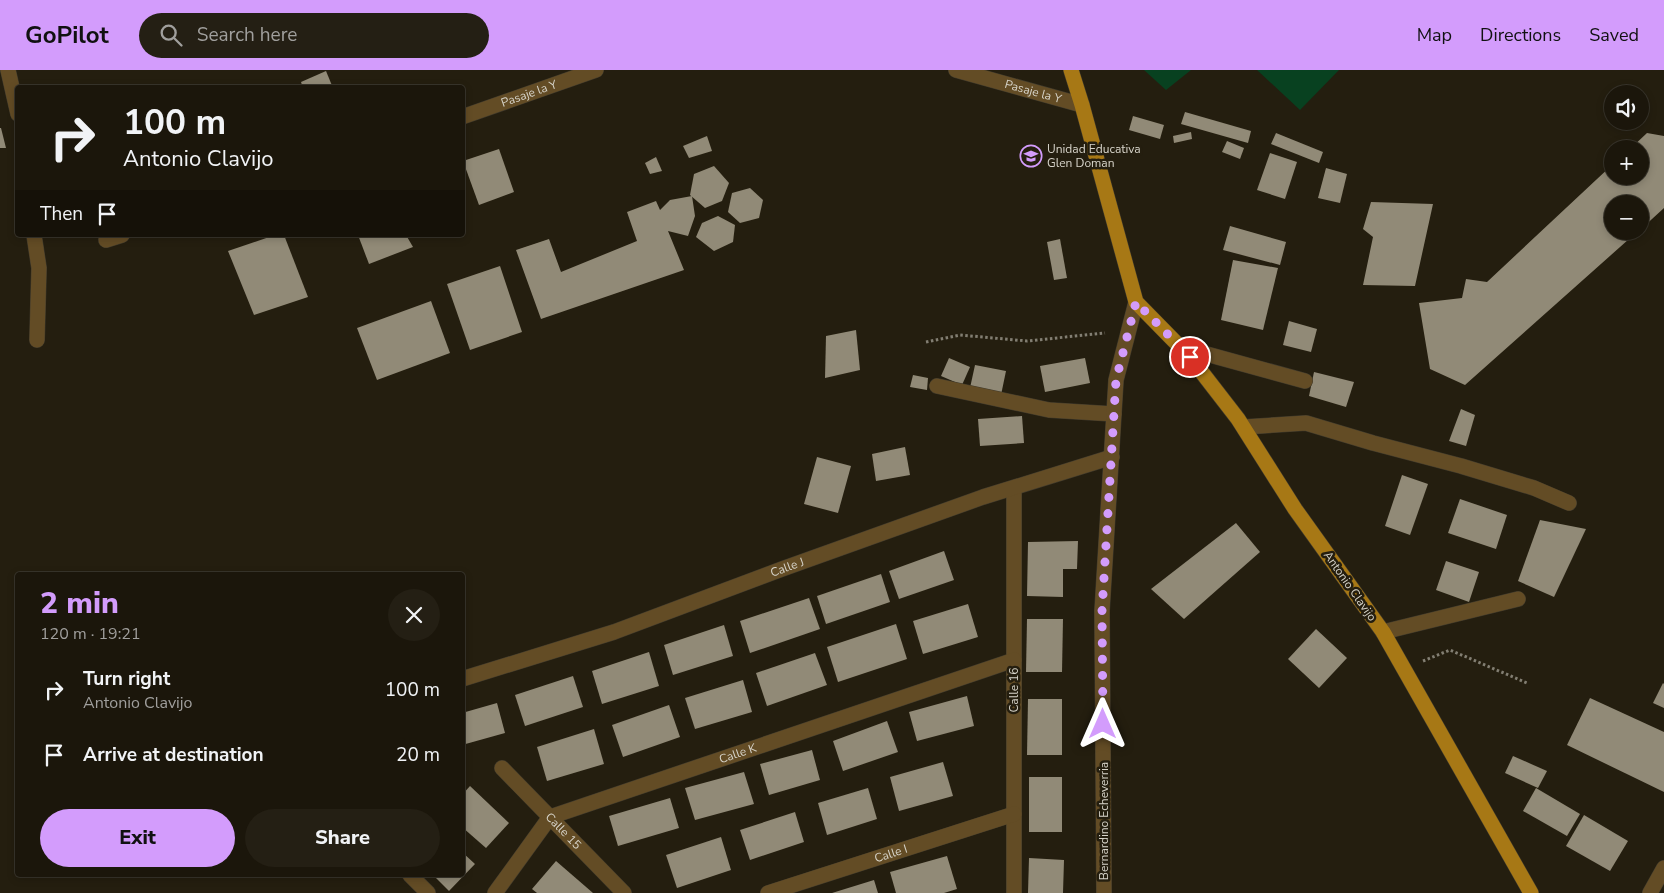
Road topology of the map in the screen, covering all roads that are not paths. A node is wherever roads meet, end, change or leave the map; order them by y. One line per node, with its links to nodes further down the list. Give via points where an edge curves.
1 (8, 70): 5 (street)
2 (596, 70): 7 (street, Pasaje la Y)
3 (956, 70): 6 (street, Pasaje la Y)
4 (1071, 70): 6 (main road)
5 (15, 101)
6 (1082, 105): 11 (main road)
7 (465, 115)
8 (34, 237): 12 (street, via 39,268)
9 (116, 237): 10 (street)
10 (106, 240)
11 (1136, 302): 13 (main road, Antonio Clavijo); 16 (street, Bernardino Echeverria, via 1116,380)
12 (38, 340)
13 (1181, 348): 14 (street); 17 (main road, Antonio Clavijo)
14 (1305, 381)
15 (938, 386): 16 (street, via 1049,410)
16 (1114, 414): 18 (street, Bernardino Echeverria)
17 (1244, 427): 20 (street, via 1306,423 1480,471); 22 (main road, Antonio Clavijo, via 1295,509)
18 (1112, 457): 19 (street, Calle J); 35 (street, Bernardino Echeverria, via 1102,611)
19 (1014, 488): 23 (street, Calle 16); 24 (street, Calle J, via 614,632)
20 (1569, 503)
21 (1518, 599): 22 (street)
22 (1383, 632): 36 (main road, Antonio Clavijo)
23 (1014, 660): 26 (street, Calle 16); 27 (street, Calle K)
24 (465, 678)
25 (502, 768): 27 (street, Calle 15)
26 (1014, 814): 33 (street, Calle I); 34 (street, Calle 16)
27 (550, 817): 31 (street); 32 (street, Calle 15)
28 (1664, 868): 37 (street)
29 (412, 877): 30 (street)
30 (428, 893)
31 (495, 893)
32 (624, 893)
33 (768, 893)
34 (1014, 893)
35 (1104, 893)
36 (1531, 893)
37 (1650, 893)

